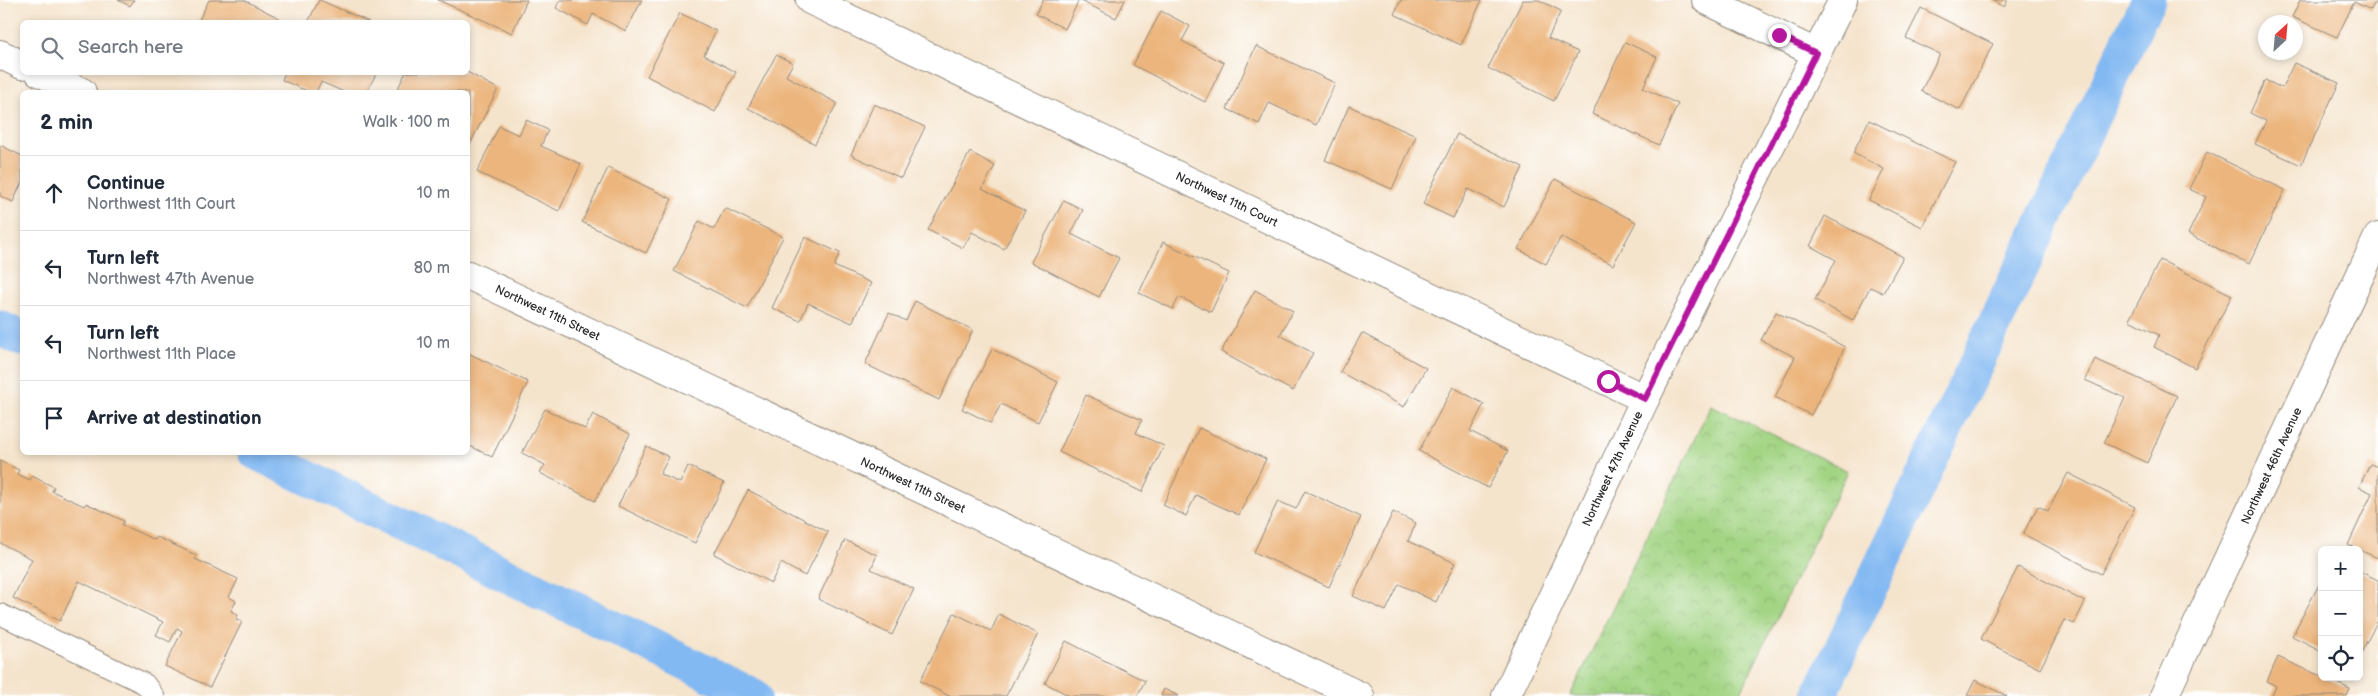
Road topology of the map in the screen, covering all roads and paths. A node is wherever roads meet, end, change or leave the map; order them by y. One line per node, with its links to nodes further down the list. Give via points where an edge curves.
1 (810, 0): 11 (street, Northwest 11th Court)
2 (1706, 0): 4 (street)
3 (1843, 0): 4 (street, Northwest 47th Avenue)
4 (1816, 53): 11 (street, Northwest 47th Avenue)
5 (0, 54): 6 (street)
6 (20, 64)
7 (45, 75): 8 (street)
8 (78, 90)
9 (2378, 237): 16 (street, Northwest 46th Avenue)
10 (470, 276): 14 (street, Northwest 11th Street)
11 (1645, 399): 15 (street, Northwest 47th Avenue)
12 (0, 614): 13 (lane, via 146,684)
13 (154, 696)
14 (1360, 696)
15 (1506, 696)
16 (2164, 696)

